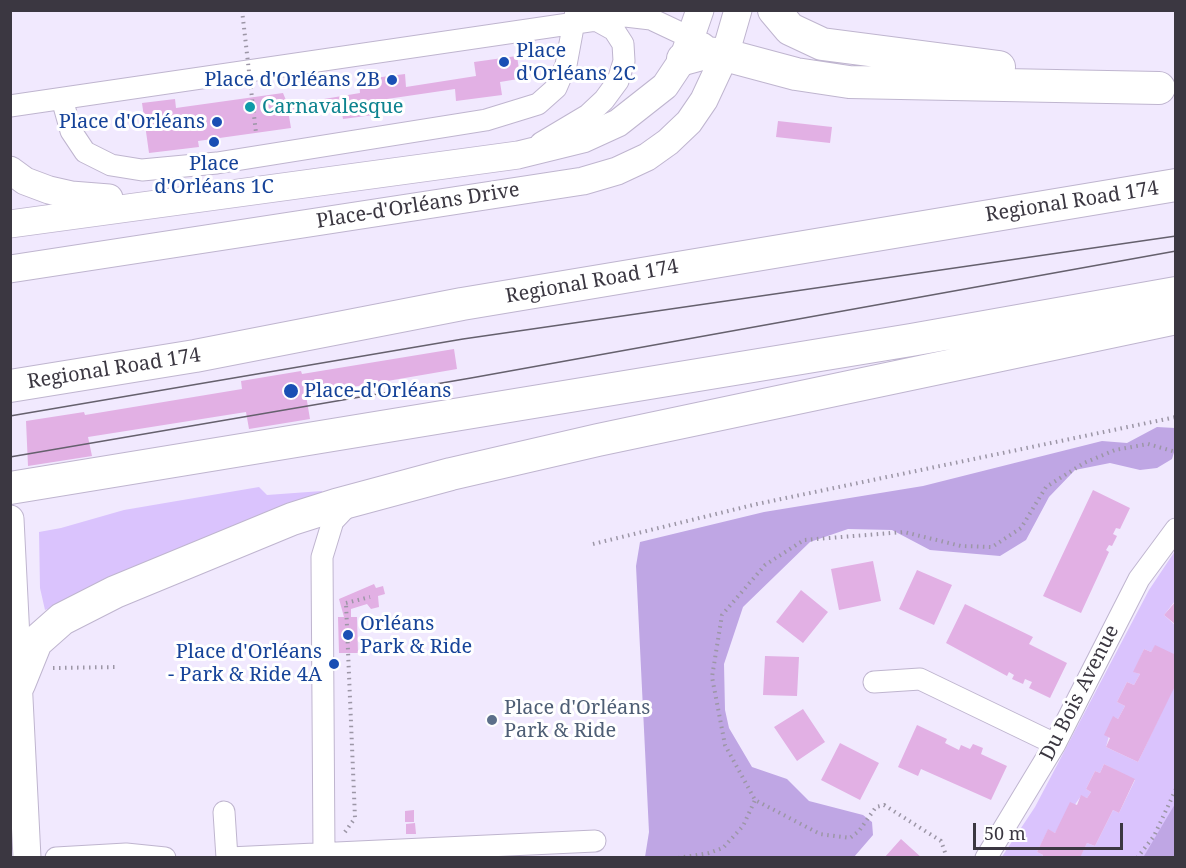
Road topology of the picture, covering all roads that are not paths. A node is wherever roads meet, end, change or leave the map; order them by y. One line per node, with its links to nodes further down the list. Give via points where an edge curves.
1 (738, 10): 6 (main road, Place-d'Orléans Drive)
2 (774, 10): 7 (highway, via 790,29 822,44)
3 (575, 17): 4 (street); 8 (street); 8 (street, via 566,65 556,88 525,110 486,120 217,163 142,171 100,161 74,139)
4 (596, 20): 5 (street, via 637,15); 10 (street, via 614,30 623,44 624,61 618,81 588,115)
5 (692, 26): 6 (highway, via 705,53); 10 (main road, Place-d'Orléans Drive, via 665,86 618,123 583,139)
6 (725, 55): 7 (highway, via 796,74 849,82); 15 (main road, Place-d'Orléans Drive, via 689,122 646,157 617,171 583,181)
7 (1167, 88)
8 (62, 99): 9 (street)
9 (10, 106)
10 (518, 155): 13 (main road, Place-d'Orléans Drive)
11 (10, 170): 13 (main road, via 25,181 71,195)
12 (1176, 185): 19 (highway, Regional Road 174, via 462,304 195,356)
13 (215, 195): 14 (main road, Place-d'Orléans Drive)
14 (10, 224)
15 (10, 269)
16 (1176, 293): 18 (highway)
17 (1176, 318): 21 (highway, via 598,440)
18 (911, 340): 20 (highway); 22 (highway, via 788,370)
19 (10, 386)
20 (10, 488)
21 (354, 500): 25 (highway, via 292,519 209,552 115,591 62,619 36,642); 30 (street, via 333,521 321,563)
22 (10, 502)
23 (1176, 529): 27 (street, Du Bois Avenue, via 1139,579)
24 (11, 531): 25 (main road)
25 (31, 676): 32 (main road)
26 (874, 682): 27 (street, via 920,679)
27 (1055, 744): 36 (street, Du Bois Avenue)
28 (224, 812): 35 (street)
29 (595, 841): 31 (street)
30 (324, 854): 31 (street); 35 (street)
31 (412, 854)
32 (27, 858)
33 (56, 858): 34 (street, via 126,854)
34 (165, 858)
35 (228, 858)
36 (986, 858)

